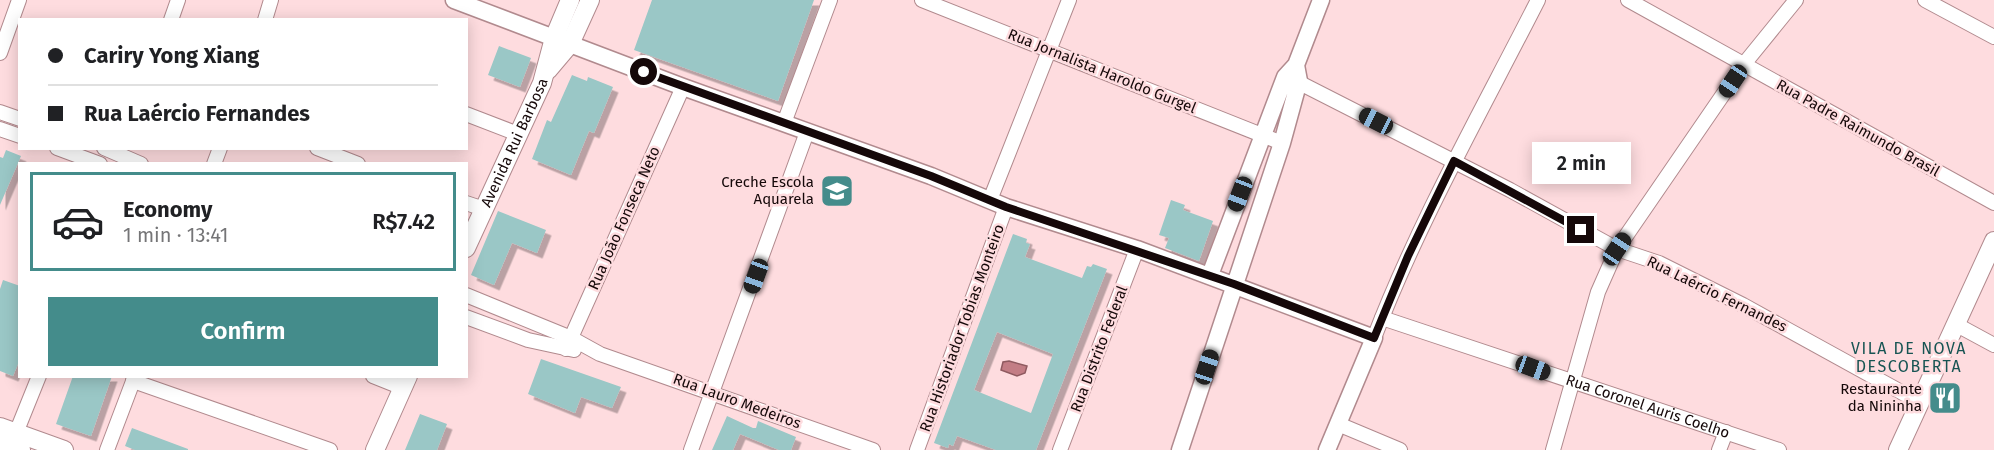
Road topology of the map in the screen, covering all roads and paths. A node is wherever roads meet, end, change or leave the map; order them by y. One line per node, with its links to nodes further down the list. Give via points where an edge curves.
1 (19, 0): 20 (street)
2 (178, 0): 15 (street)
3 (271, 0): 16 (street)
4 (454, 0): 18 (street)
5 (570, 0): 18 (main road, Avenida Rui Barbosa)
6 (590, 0): 18 (main road, Avenida Rui Barbosa)
7 (830, 0): 27 (street)
8 (922, 0): 19 (street, Rua Jornalista Haroldo Gurgel)
9 (1069, 0): 19 (street, Rua Historiador Tobias Monteiro)
10 (1321, 0): 22 (street)
11 (1538, 0): 37 (street)
12 (1628, 0): 21 (street, Rua Padre Raimundo Brasil)
13 (1796, 0): 21 (street)
14 (1925, 0): 17 (street)
15 (172, 18)
16 (266, 18)
17 (1994, 37)
18 (562, 41): 23 (street); 30 (main road, Avenida Rui Barbosa)
19 (1050, 50): 32 (street, Rua Jornalista Haroldo Gurgel); 42 (street, Rua Historiador Tobias Monteiro)
20 (0, 53)
21 (1744, 64): 43 (street, Rua Padre Raimundo Brasil); 48 (street)
22 (1293, 74): 32 (street); 33 (street); 37 (street, Rua Laércio Fernandes)
23 (683, 87): 27 (street); 56 (street, Rua João Fonseca Neto)
24 (0, 112): 26 (street)
25 (468, 115): 30 (street)
26 (18, 118)
27 (784, 123): 29 (street)
28 (0, 129): 31 (street)
29 (807, 132): 42 (street); 63 (street)
30 (518, 134): 44 (main road, Avenida Rui Barbosa)
31 (18, 135)
32 (1263, 135): 33 (street, Rua Jornalista Haroldo Gurgel); 49 (street)
33 (1282, 143): 50 (street)
34 (62, 150): 38 (street)
35 (322, 150): 40 (street)
36 (121, 156): 39 (street)
37 (1454, 161): 48 (street, Rua Laércio Fernandes); 53 (street)
38 (95, 162)
39 (136, 162)
40 (353, 162)
41 (468, 203): 44 (street)
42 (998, 203): 47 (street); 75 (street, Rua Historiador Tobias Monteiro)
43 (1994, 203)
44 (484, 209): 46 (main road, Avenida Rui Barbosa)
45 (1994, 241): 54 (main road)
46 (468, 244)
47 (1137, 249): 49 (street); 76 (street, Rua Distrito Federal)
48 (1617, 249): 62 (street, via 1598,292); 64 (street, Rua Laércio Fernandes, via 1659,263)
49 (1209, 275): 50 (street)
50 (1234, 284): 55 (street); 77 (street)
51 (468, 296): 56 (street, Rua Lauro Medeiros)
52 (468, 318): 56 (street, Rua Lauro Medeiros, via 528,340)
53 (1382, 318): 55 (street); 62 (street, Rua Coronel Auris Coelho)
54 (1957, 325): 57 (street); 64 (main road)
55 (1374, 338): 65 (street)
56 (569, 344): 63 (street, Rua Lauro Medeiros)
57 (1994, 345)
58 (38, 378): 67 (street)
59 (384, 378): 61 (street)
60 (134, 379): 70 (street); 71 (street)
61 (405, 382): 72 (main road)
62 (1574, 383): 66 (street, Rua Coronel Auris Coelho); 80 (street)
63 (713, 392): 73 (street); 74 (street, Rua Lauro Medeiros)
64 (1921, 403): 83 (main road)
65 (1338, 424): 78 (street); 79 (street)
66 (1726, 432): 81 (street); 82 (street, Rua Coronel Auris Coelho)
67 (12, 437): 68 (main road); 69 (main road)
68 (0, 442)
69 (64, 450)
70 (107, 450)
71 (330, 450)
72 (375, 450)
73 (691, 450)
74 (873, 450)
75 (917, 450)
76 (1060, 450)
77 (1180, 450)
78 (1327, 450)
79 (1400, 450)
80 (1553, 450)
81 (1719, 450)
82 (1779, 450)
83 (1898, 450)

